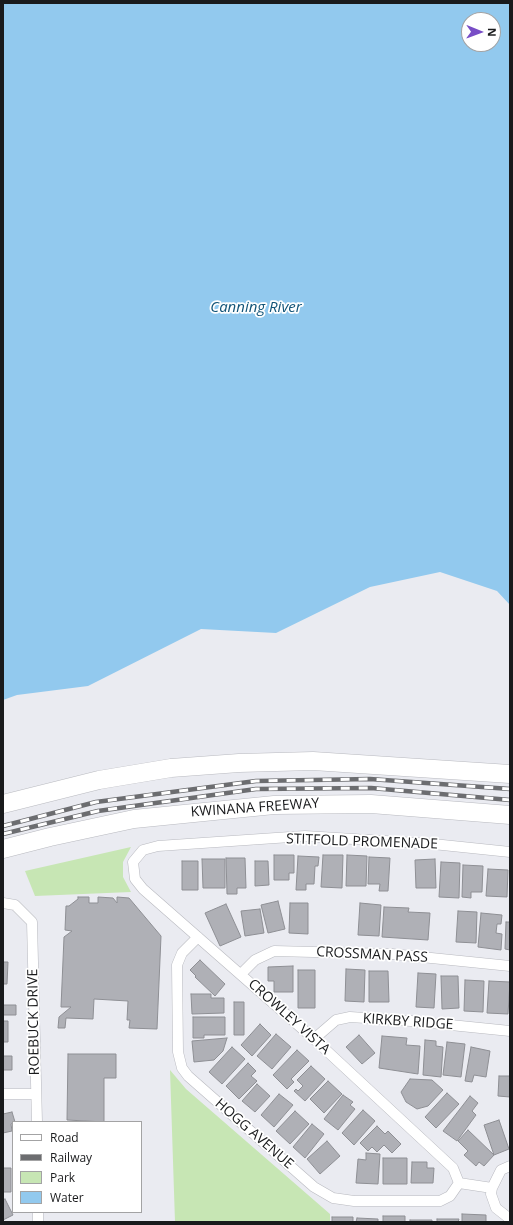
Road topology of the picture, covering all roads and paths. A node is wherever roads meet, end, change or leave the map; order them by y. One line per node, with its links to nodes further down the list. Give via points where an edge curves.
1 (510, 774): 2 (highway, via 313,761 239,763 171,768 99,780)
2 (3, 804)
3 (510, 815): 4 (highway, KWINANA FREEWAY, via 371,804 268,805 134,819)
4 (3, 849)
5 (143, 850): 6 (street, STITFOLD PROMENADE, via 158,846 305,836); 8 (street, CROWLEY VISTA, via 133,862 135,879 142,889)
6 (510, 852)
7 (3, 903): 14 (street, ROEBUCK DRIVE, via 15,905 32,922)
8 (198, 937): 10 (street, CROWLEY VISTA); 17 (street, HOGG AVENUE, via 182,953 177,965 178,1052 182,1068 188,1076 314,1187 334,1198 349,1201 440,1201 450,1196)
9 (510, 966): 10 (street, CROSSMAN PASS, via 392,954 274,951 255,960)
10 (241, 974): 12 (street, CROWLEY VISTA)
11 (510, 1031): 12 (street, KIRKBY RIDGE, via 350,1017 336,1020)
12 (314, 1039): 17 (street, CROWLEY VISTA, via 453,1168)
13 (3, 1094): 14 (street)
14 (36, 1094): 15 (street, ROEBUCK DRIVE)
15 (37, 1121)
16 (510, 1166): 18 (street, via 501,1170)
17 (460, 1183): 18 (street)
18 (492, 1188): 19 (street, via 491,1194 496,1208)
19 (508, 1220)

